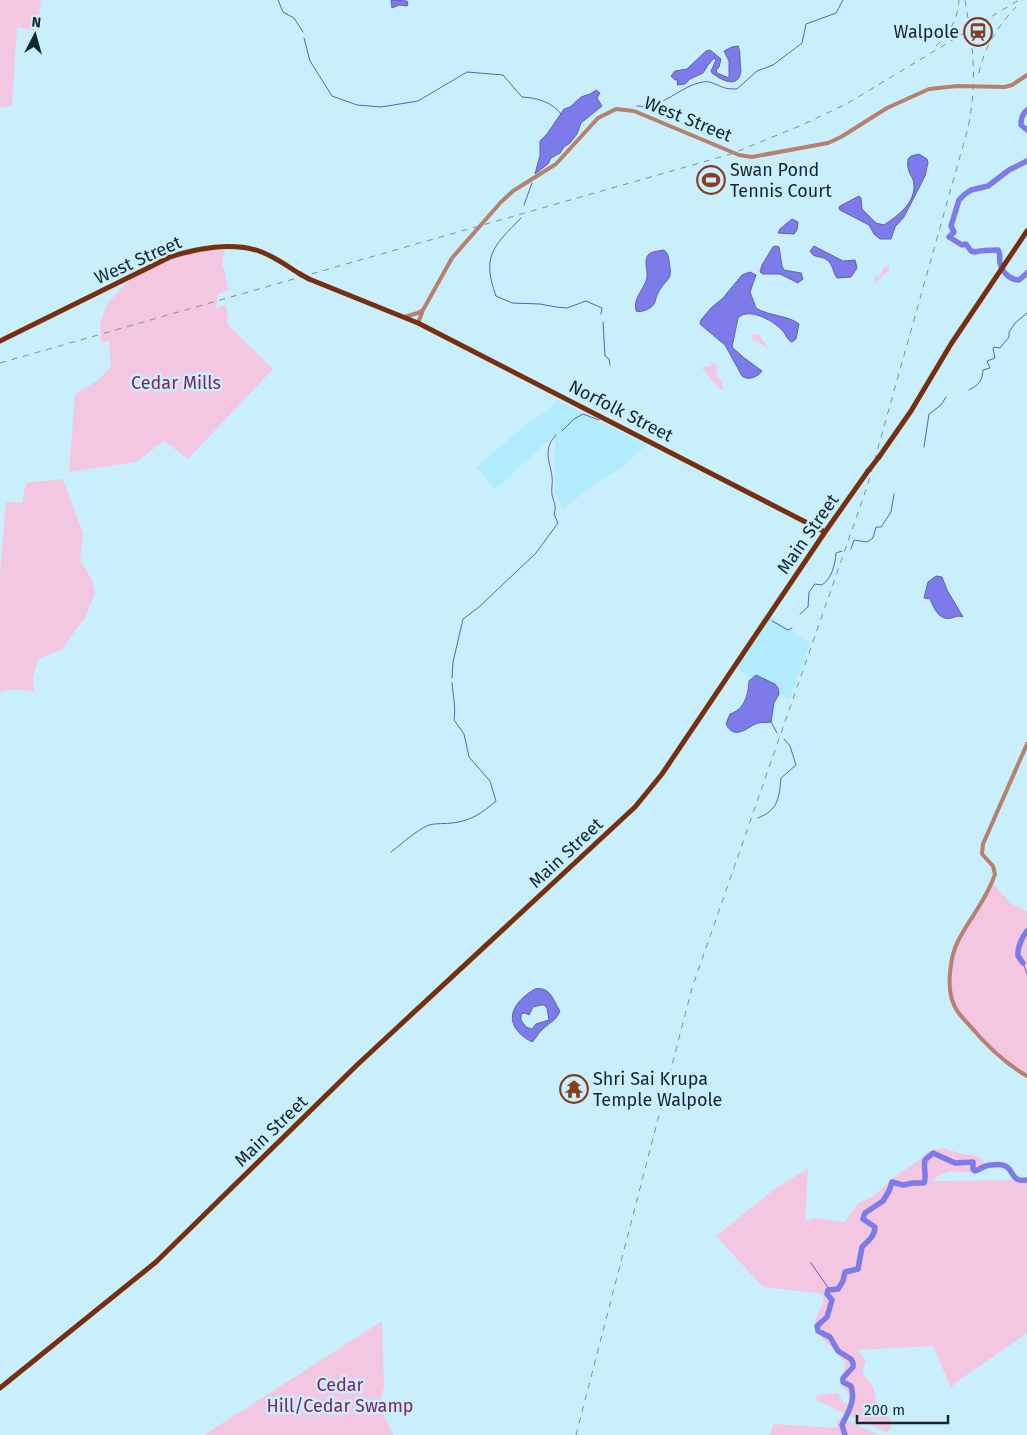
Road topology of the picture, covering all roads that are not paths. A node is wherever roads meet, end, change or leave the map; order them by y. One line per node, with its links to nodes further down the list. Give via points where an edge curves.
1 (1027, 75): 3 (street, West Street, via 1004,87 944,86 929,89 887,108 834,141 752,157 739,155 634,111 620,109 608,112 592,124 556,164 514,191 487,216 452,258)
2 (1027, 231): 7 (main road, Main Street, bridge, via 942,358 911,411)
3 (423, 310): 4 (street); 5 (street, West Street)
4 (404, 317): 5 (main road, Norfolk Street); 6 (main road, West Street, bridge, via 309,278 268,255 250,249 191,250 170,257)
5 (418, 323): 7 (main road, Norfolk Street)
6 (0, 342)
7 (825, 532): 10 (main road, Main Street, via 662,774 635,807 357,1065 164,1254)
8 (1027, 744): 9 (street, via 983,844 982,854 993,866 995,874 954,951 951,988 956,1009 984,1042)
9 (1027, 1076)
10 (0, 1388)

